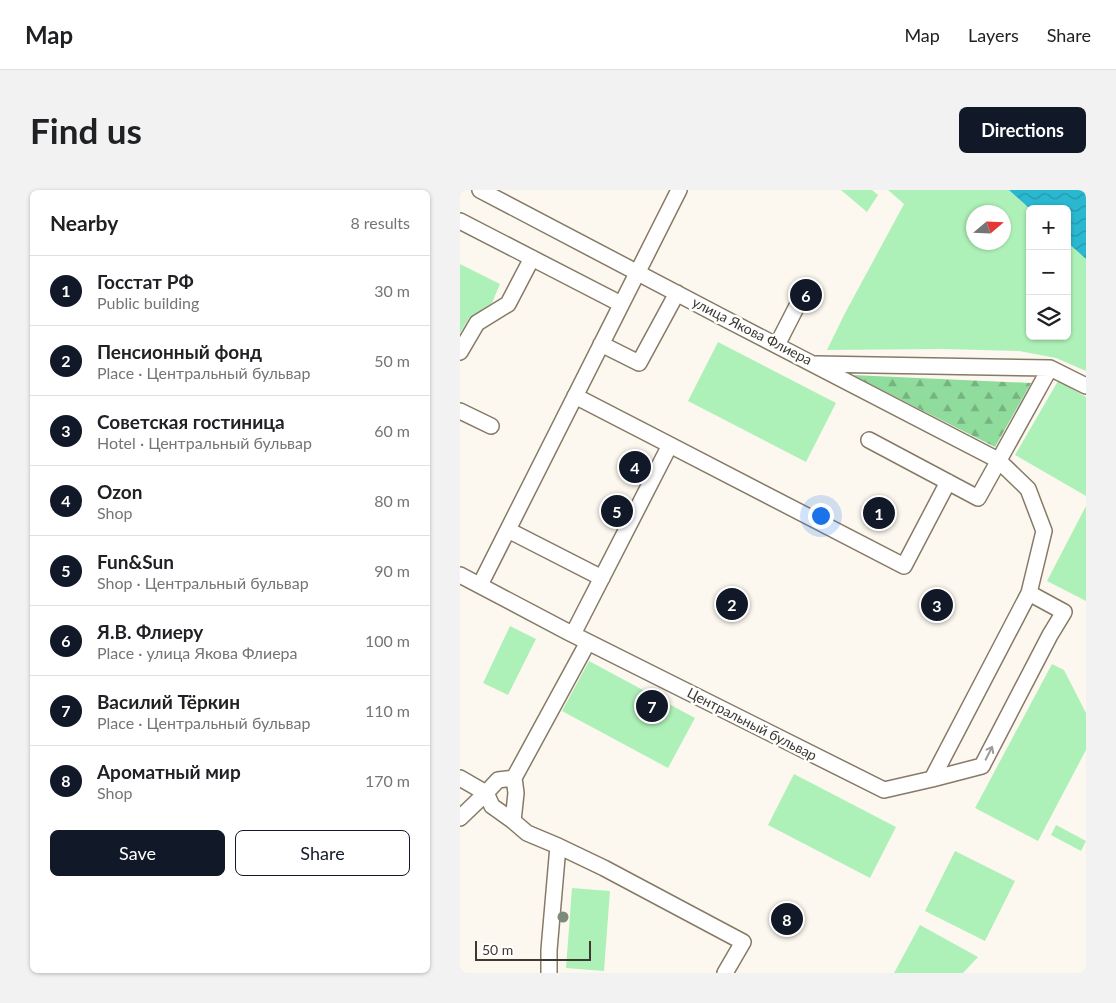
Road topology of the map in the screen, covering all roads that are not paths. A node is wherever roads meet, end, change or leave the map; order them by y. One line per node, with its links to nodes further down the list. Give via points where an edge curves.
1 (480, 190): 5 (street, улица Якова Флиера)
2 (679, 190): 5 (street)
3 (460, 221): 4 (street)
4 (532, 258): 7 (street); 11 (street, via 508,304 477,323)
5 (637, 273): 6 (street, улица Якова Флиера); 7 (street)
6 (677, 293): 9 (street, via 640,364); 10 (street, улица Якова Флиера)
7 (621, 304): 9 (street)
8 (798, 304): 10 (street)
9 (601, 344): 15 (street)
10 (777, 345): 12 (street, улица Якова Флиера)
11 (460, 352)
12 (812, 364): 13 (street, улица Якова Флиера); 20 (street)
13 (1050, 368): 14 (street); 20 (street)
14 (1086, 386)
15 (575, 396): 19 (street); 22 (street)
16 (460, 411): 17 (street)
17 (491, 426)
18 (870, 440): 21 (street)
19 (670, 445): 21 (street, via 904,566); 24 (street)
20 (998, 460): 21 (street, via 978,498); 26 (street, via 1028,489 1044,531)
21 (948, 482)
22 (508, 530): 24 (street); 25 (street)
23 (460, 575): 25 (street, Центральный бульвар)
24 (602, 578): 27 (street)
25 (480, 585): 27 (street, Центральный бульвар)
26 (1029, 592): 31 (street); 31 (street, one-way to 26, via 982,766 1064,612)
27 (574, 634): 28 (street, Центральный бульвар)
28 (588, 642): 30 (street); 31 (street, Центральный бульвар, via 884,790)
29 (460, 778): 32 (street)
30 (514, 778): 32 (street, via 498,780); 34 (street)
31 (932, 779)
32 (486, 793): 33 (street); 34 (street, via 492,806)
33 (460, 818)
34 (513, 821): 35 (street, via 526,832)
35 (558, 846): 36 (street); 37 (street, via 743,942)
36 (549, 973)
37 (725, 973)

